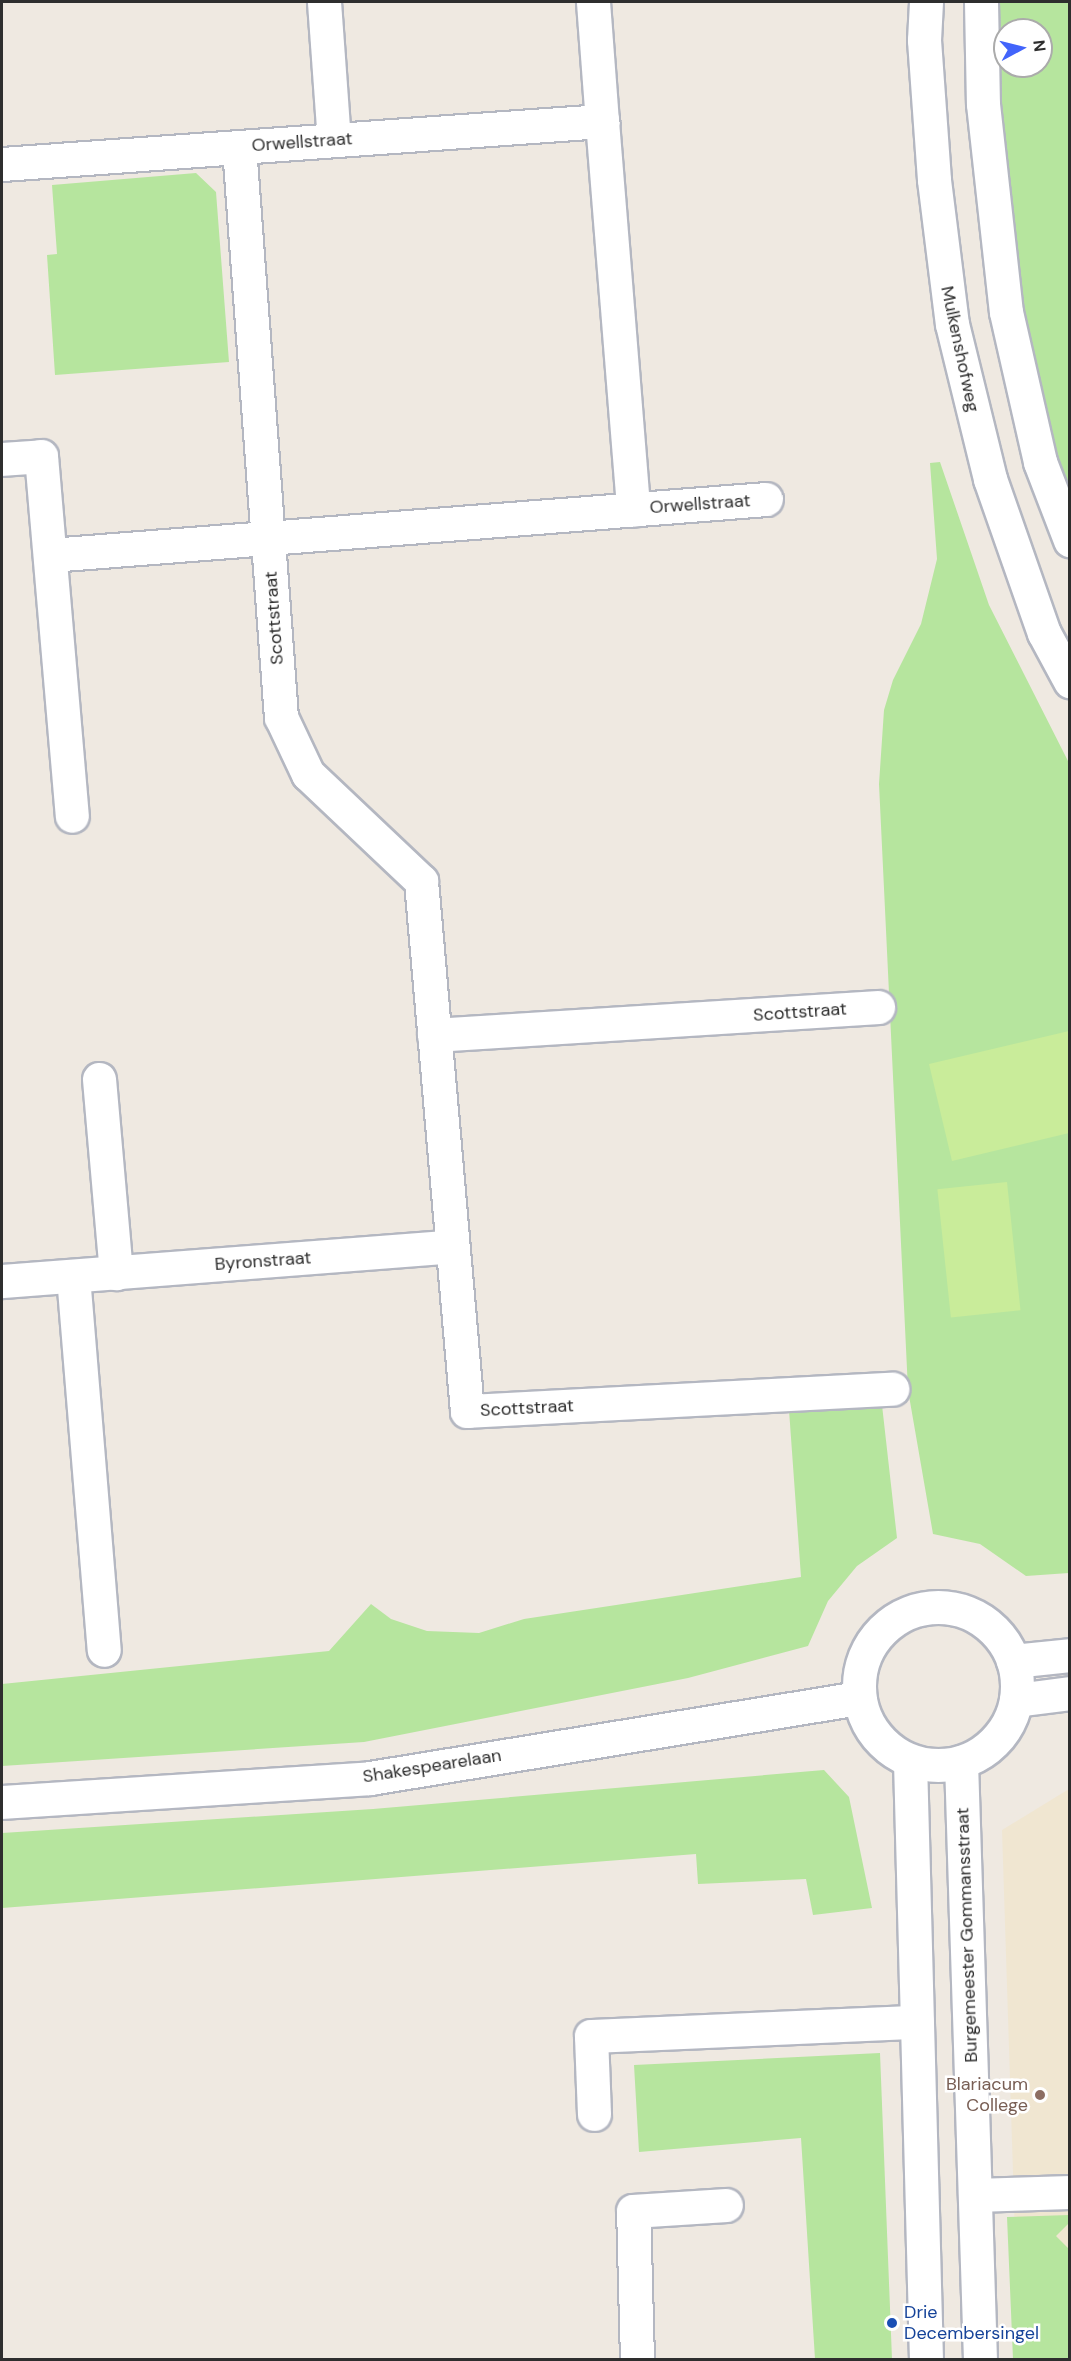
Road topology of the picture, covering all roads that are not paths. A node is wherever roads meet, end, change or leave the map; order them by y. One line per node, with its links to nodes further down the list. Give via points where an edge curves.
1 (324, 2): 6 (street)
2 (592, 2): 5 (street, Orwellstraat)
3 (926, 2): 15 (street, Mulkenshofweg, via 924,39 934,180 955,335 990,479 1044,633)
4 (981, 2): 13 (street, via 983,104 1006,312 1041,462)
5 (602, 121): 6 (street, Orwellstraat); 11 (street, Orwellstraat)
6 (334, 140): 7 (street, Orwellstraat)
7 (239, 147): 8 (street, Orwellstraat); 12 (street, Scottstraat)
8 (2, 164)
9 (2, 459): 14 (street, via 41,456)
10 (766, 499): 11 (street, Orwellstraat)
11 (633, 510): 12 (street, Orwellstraat)
12 (269, 538): 14 (street, Orwellstraat); 18 (street, Scottstraat, via 281,717 308,774 421,882)
13 (1070, 540)
14 (50, 555): 16 (street)
15 (1070, 681)
16 (72, 816)
17 (878, 1007): 18 (street, Scottstraat)
18 (434, 1035): 20 (street, Scottstraat)
19 (99, 1079): 21 (street)
20 (452, 1246): 21 (street, Byronstraat); 24 (street, Scottstraat, via 466,1411)
21 (116, 1273): 22 (street, Byronstraat)
22 (73, 1276): 23 (street, Byronstraat); 25 (street)
23 (2, 1281)
24 (892, 1389)
25 (104, 1650)
26 (1070, 1655): 27 (street)
27 (1013, 1661): 29 (street, via 1002,1640 986,1623 966,1611 942,1606 918,1608 897,1617 879,1632 865,1652 859,1674); 30 (street)
28 (1070, 1693): 30 (street)
29 (859, 1698): 31 (street, via 876,1737); 33 (street, Shakespearelaan, via 370,1778)
30 (1016, 1700): 32 (street, via 997,1738 980,1753)
31 (910, 1761): 32 (street, via 936,1766); 34 (street)
32 (961, 1762): 37 (street, Burgemeester Gommansstraat)
33 (2, 1802)
34 (917, 2022): 35 (street, via 591,2036); 40 (street)
35 (594, 2114)
36 (1070, 2192): 37 (street)
37 (975, 2195): 41 (street, Burgemeester Gommansstraat)
38 (726, 2205): 39 (street, via 633,2211)
39 (637, 2360)
40 (926, 2360)
41 (980, 2360)

